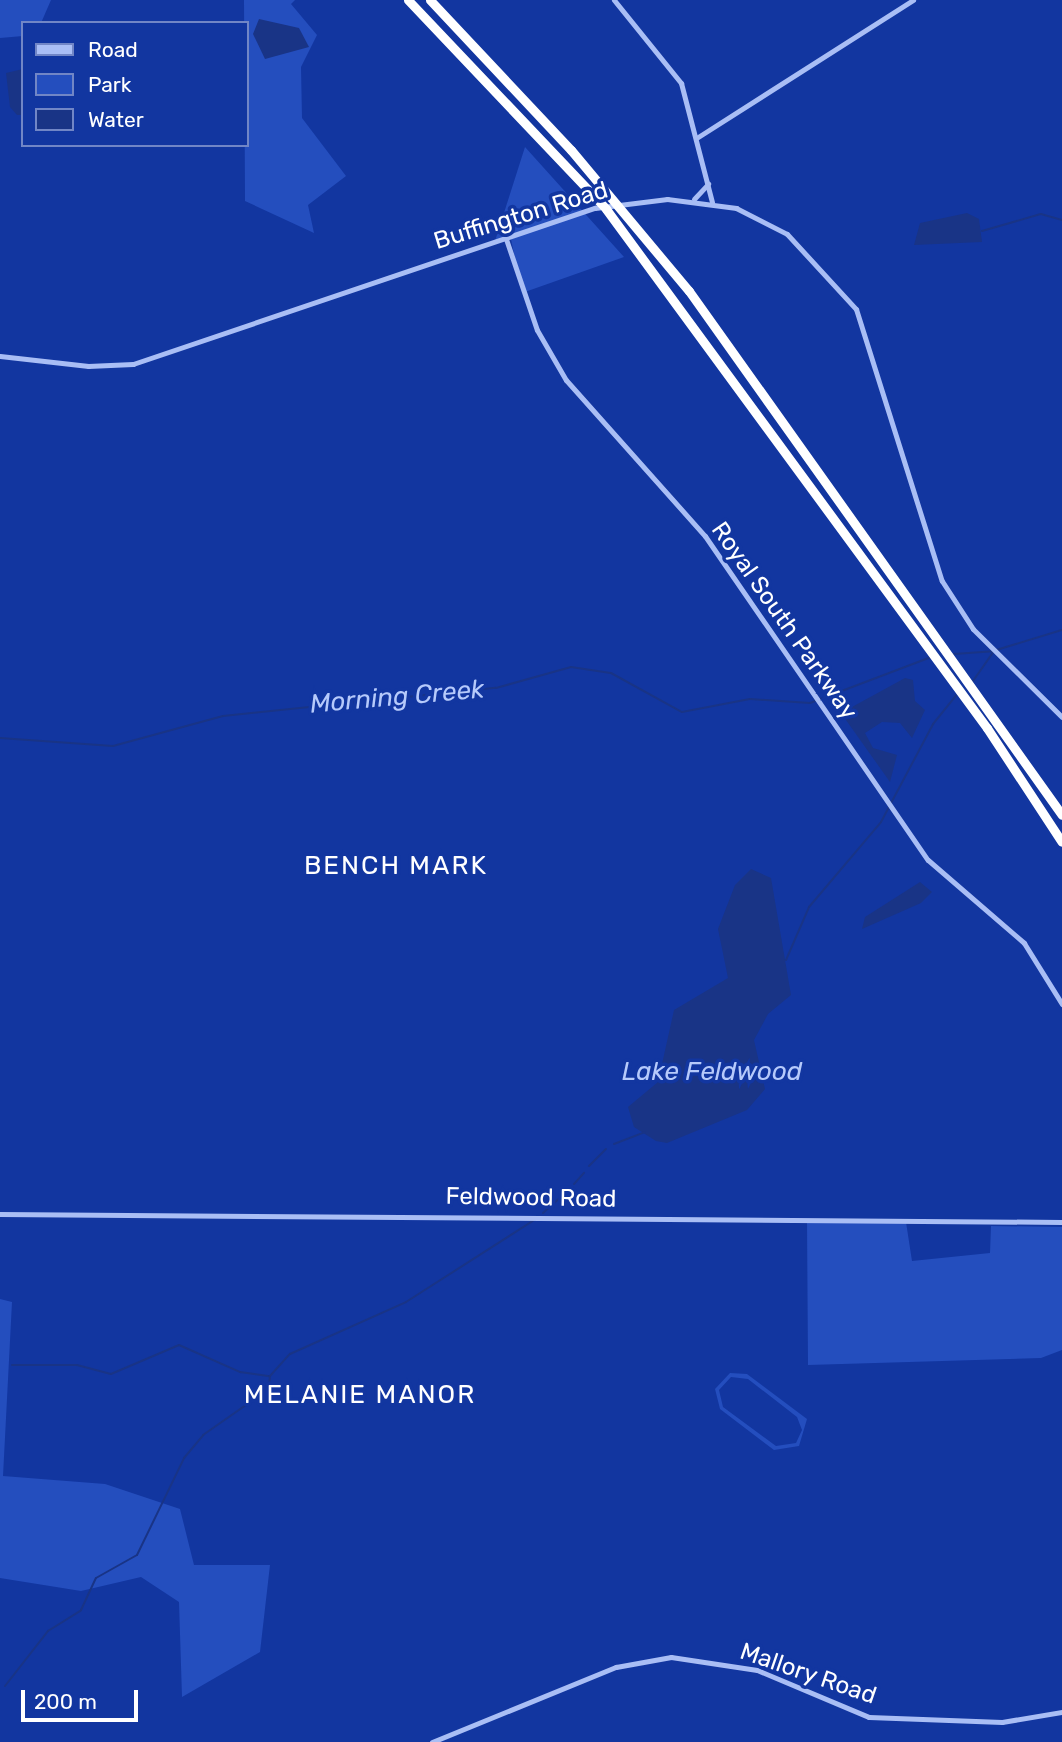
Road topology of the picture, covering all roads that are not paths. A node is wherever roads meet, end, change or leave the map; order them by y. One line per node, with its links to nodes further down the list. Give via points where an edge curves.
1 (408, 0): 13 (highway, via 606,209)
2 (430, 0): 12 (highway, via 570,150 689,291)
3 (614, 0): 5 (street, via 681,83)
4 (913, 0): 5 (street)
5 (698, 137): 6 (street)
6 (708, 184): 7 (street); 8 (street)
7 (691, 201): 8 (street, Buffington Road); 9 (street, Buffington Road, via 641,201 579,213)
8 (712, 202): 11 (street, Buffington Road, via 787,234 856,309 942,581 973,629)
9 (506, 239): 10 (street, Buffington Road, via 134,364 88,366); 14 (street, Royal South Parkway, via 537,330 566,380 705,536 928,860 1024,943)
10 (0, 355)
11 (1062, 717)
12 (1062, 814)
13 (1062, 840)
14 (1062, 1004)
15 (0, 1214): 16 (street, Feldwood Road)
16 (1062, 1222)
17 (1062, 1712): 18 (street, Mallory Road, via 1002,1722 869,1717 757,1670 671,1657 616,1667)
18 (432, 1742)

